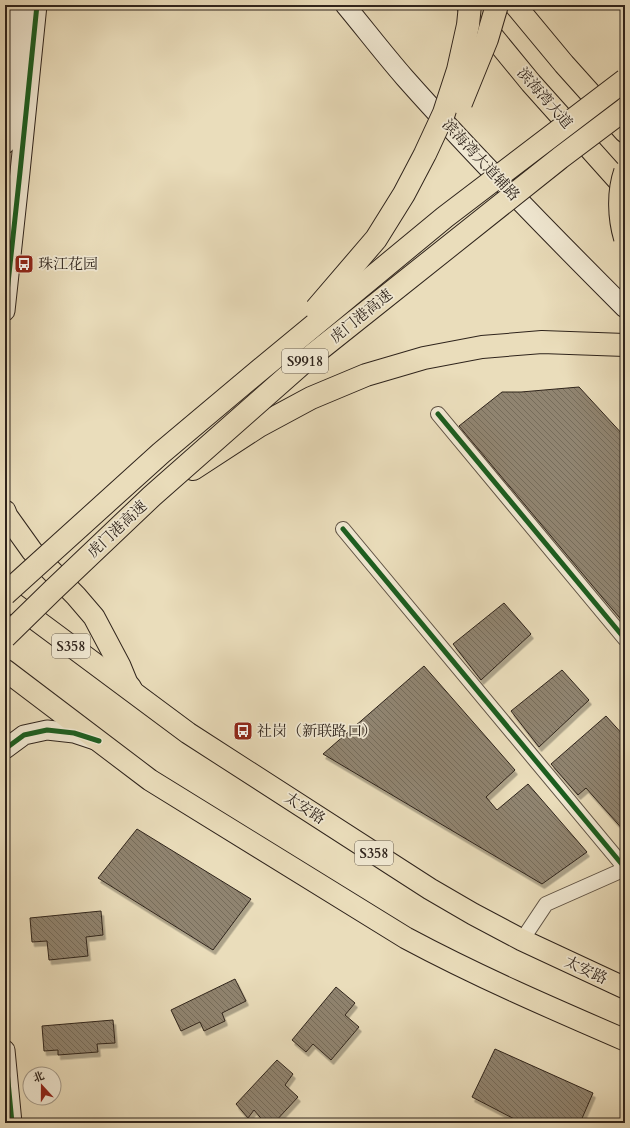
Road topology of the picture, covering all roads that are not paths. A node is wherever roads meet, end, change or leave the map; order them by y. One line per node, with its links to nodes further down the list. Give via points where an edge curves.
1 (19, 5): 11 (street)
2 (36, 5): 17 (street)
3 (345, 5): 16 (street, 滨海湾大道辅路, via 404,77 538,221)
4 (467, 5): 13 (main road, 滨海湾大道, bridge, via 531,83)
5 (470, 5): 15 (highway, bridge, via 458,70 444,113 404,194)
6 (497, 5): 15 (highway, bridge, via 487,39 463,100 439,151 409,199)
7 (515, 5): 10 (main road, bridge)
8 (625, 80): 19 (highway, 虎门港高速 / S9918, bridge, via 445,216)
9 (625, 109): 21 (highway, 虎门港高速 / S9918, bridge, via 305,362)
10 (625, 132)
11 (5, 144)
12 (625, 172): 14 (highway, bridge, via 620,202)
13 (625, 188)
14 (625, 238)
15 (376, 239): 19 (highway, bridge, via 327,298)
16 (625, 308)
17 (5, 310)
18 (625, 345): 21 (highway, bridge, via 542,342 482,347 424,358 366,375 311,398 259,426)
19 (261, 369): 24 (highway, 虎门港高速 / S9918, bridge, via 161,453)
20 (438, 414): 27 (street)
21 (152, 496): 26 (highway, 虎门港高速 / S9918, bridge)
22 (5, 511): 29 (main road, via 32,551 94,617 127,683)
23 (343, 529): 32 (street)
24 (5, 594)
25 (5, 597): 29 (main road, 太安路 / S358)
26 (5, 637)
27 (625, 639)
28 (5, 670): 30 (main road)
29 (136, 694): 33 (main road, 太安路 / S358, via 188,733 430,889)
30 (99, 741): 31 (street, via 74,733 47,730 24,735); 35 (main road, via 150,780 406,938 517,993)
31 (5, 749)
32 (625, 869): 33 (street, via 546,904)
33 (522, 940): 34 (main road, 太安路 / S358)
34 (625, 988)
35 (625, 1040)
36 (5, 1050): 37 (street)
37 (12, 1123)

